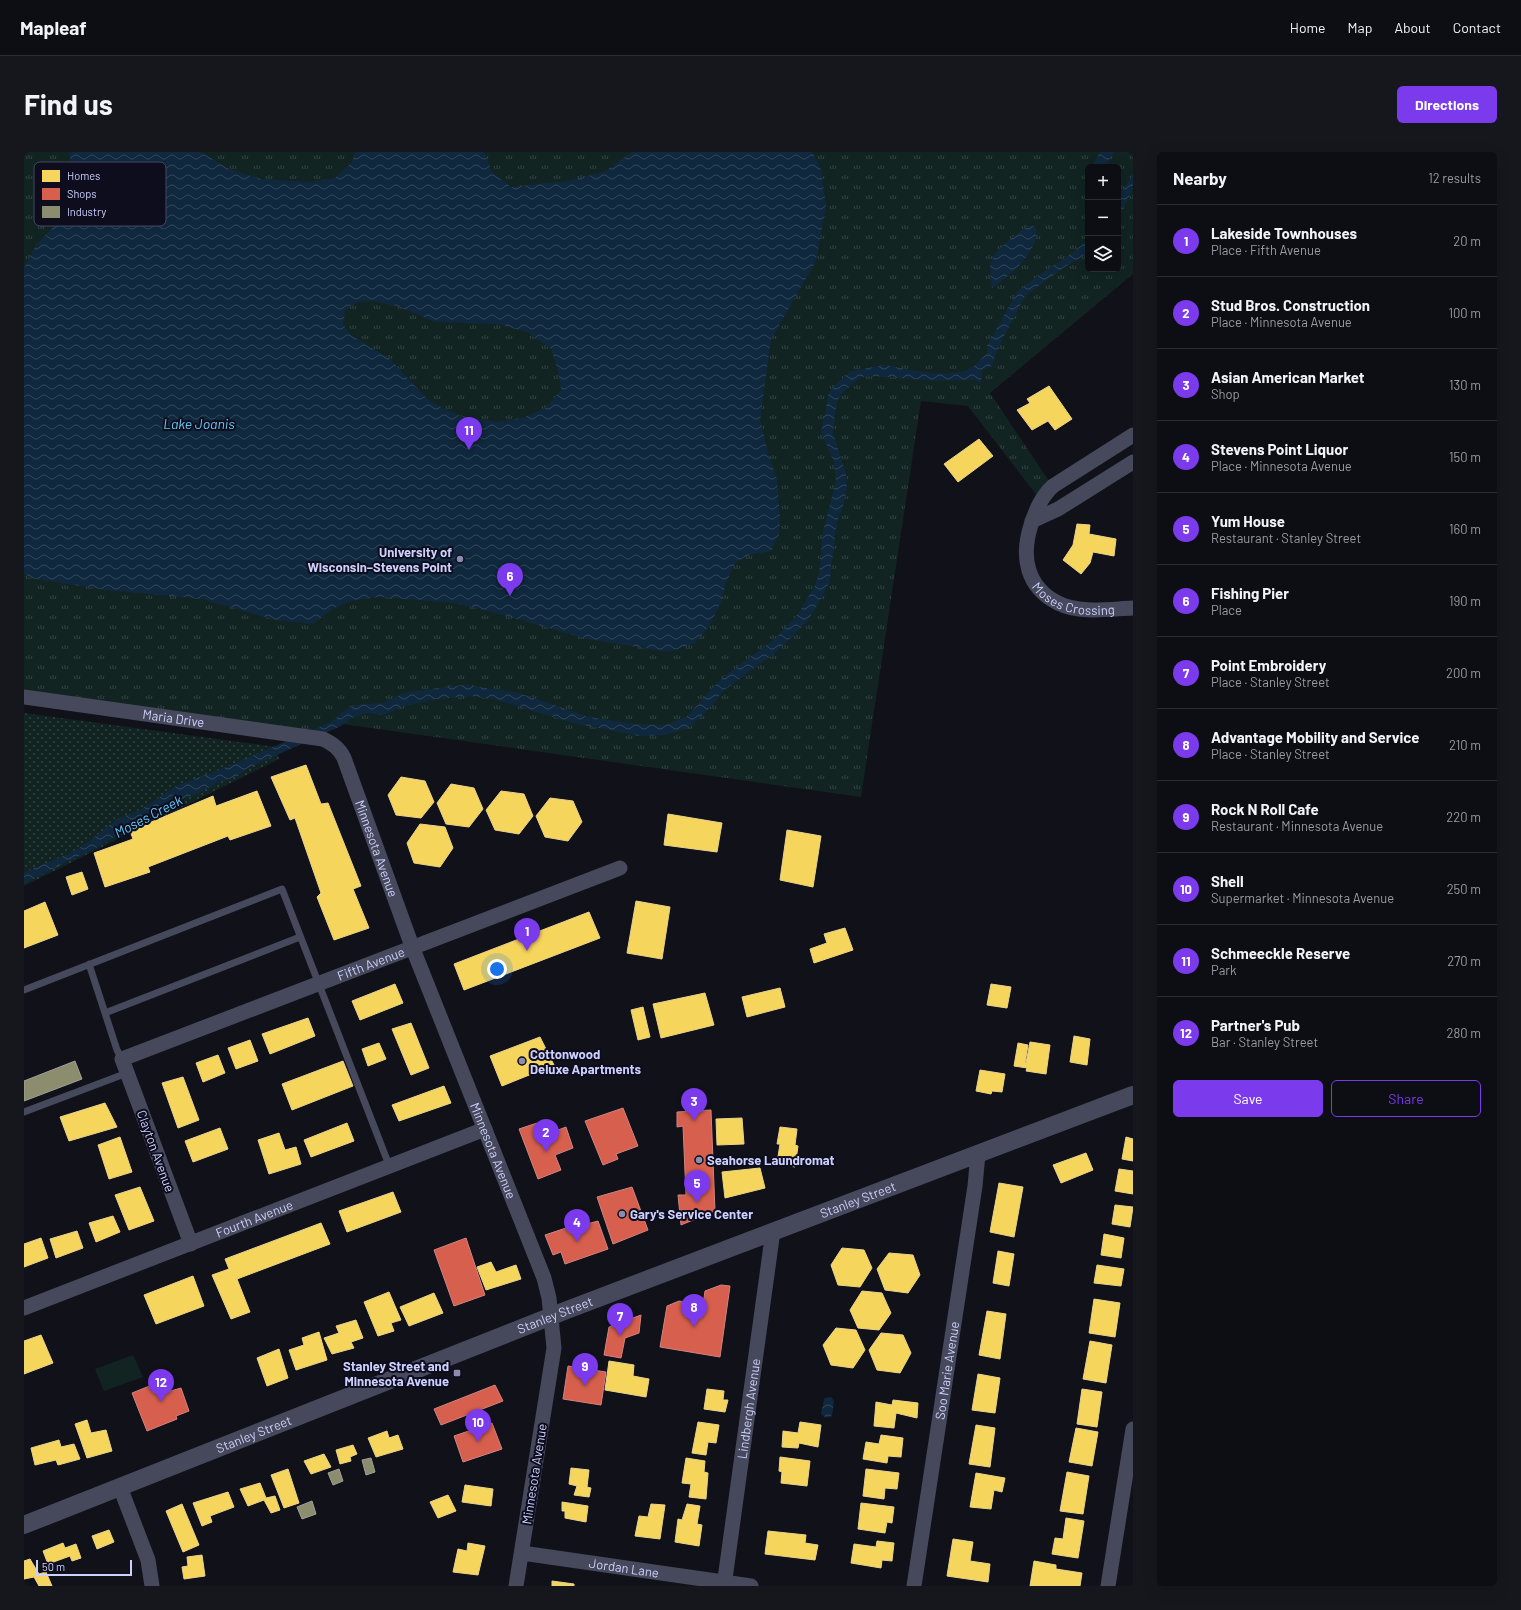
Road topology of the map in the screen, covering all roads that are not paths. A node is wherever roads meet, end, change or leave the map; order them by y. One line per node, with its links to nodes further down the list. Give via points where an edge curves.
1 (1133, 435): 3 (street, Moses Crossing, via 1053,486 1039,503)
2 (1133, 462): 3 (street, via 1058,509)
3 (1032, 521): 4 (street, Moses Crossing, via 1026,538 1026,561 1029,574 1047,596 1065,606 1083,609)
4 (1133, 608)
5 (24, 697): 6 (street, Maria Drive)
6 (323, 739): 9 (street, Minnesota Avenue, via 336,746 344,758)
7 (620, 868): 9 (street, Fifth Avenue)
8 (300, 937): 10 (lane, via 282,889); 11 (lane); 13 (lane)
9 (413, 949): 11 (street, Fifth Avenue); 17 (street, Minnesota Avenue)
10 (88, 964): 12 (lane); 13 (lane)
11 (318, 984): 14 (street, Fifth Avenue); 19 (lane)
12 (24, 990)
13 (105, 1013): 14 (lane)
14 (125, 1066): 16 (lane); 21 (street, Clayton Avenue)
15 (1133, 1095): 18 (street, Stanley Street)
16 (24, 1112)
17 (485, 1129): 19 (street, Fourth Avenue); 23 (street, Minnesota Avenue, via 544,1278)
18 (978, 1154): 20 (street, Stanley Street); 32 (street, Soo Marie Avenue)
19 (389, 1165): 21 (street, Fourth Avenue)
20 (773, 1231): 23 (street, Stanley Street); 28 (street, Lindbergh Avenue)
21 (191, 1244): 22 (street, Fourth Avenue)
22 (24, 1308)
23 (551, 1316): 25 (street, Stanley Street); 27 (street, Minnesota Avenue, via 554,1348)
24 (1133, 1428): 33 (street)
25 (120, 1487): 26 (street, Stanley Street); 29 (street, via 148,1560)
26 (24, 1525)
27 (522, 1553): 28 (street, Jordan Lane); 30 (street, Minnesota Avenue)
28 (725, 1585): 31 (street, Jordan Lane)
29 (152, 1586)
30 (516, 1586)
31 (750, 1586)
32 (914, 1586)
33 (1108, 1586)

